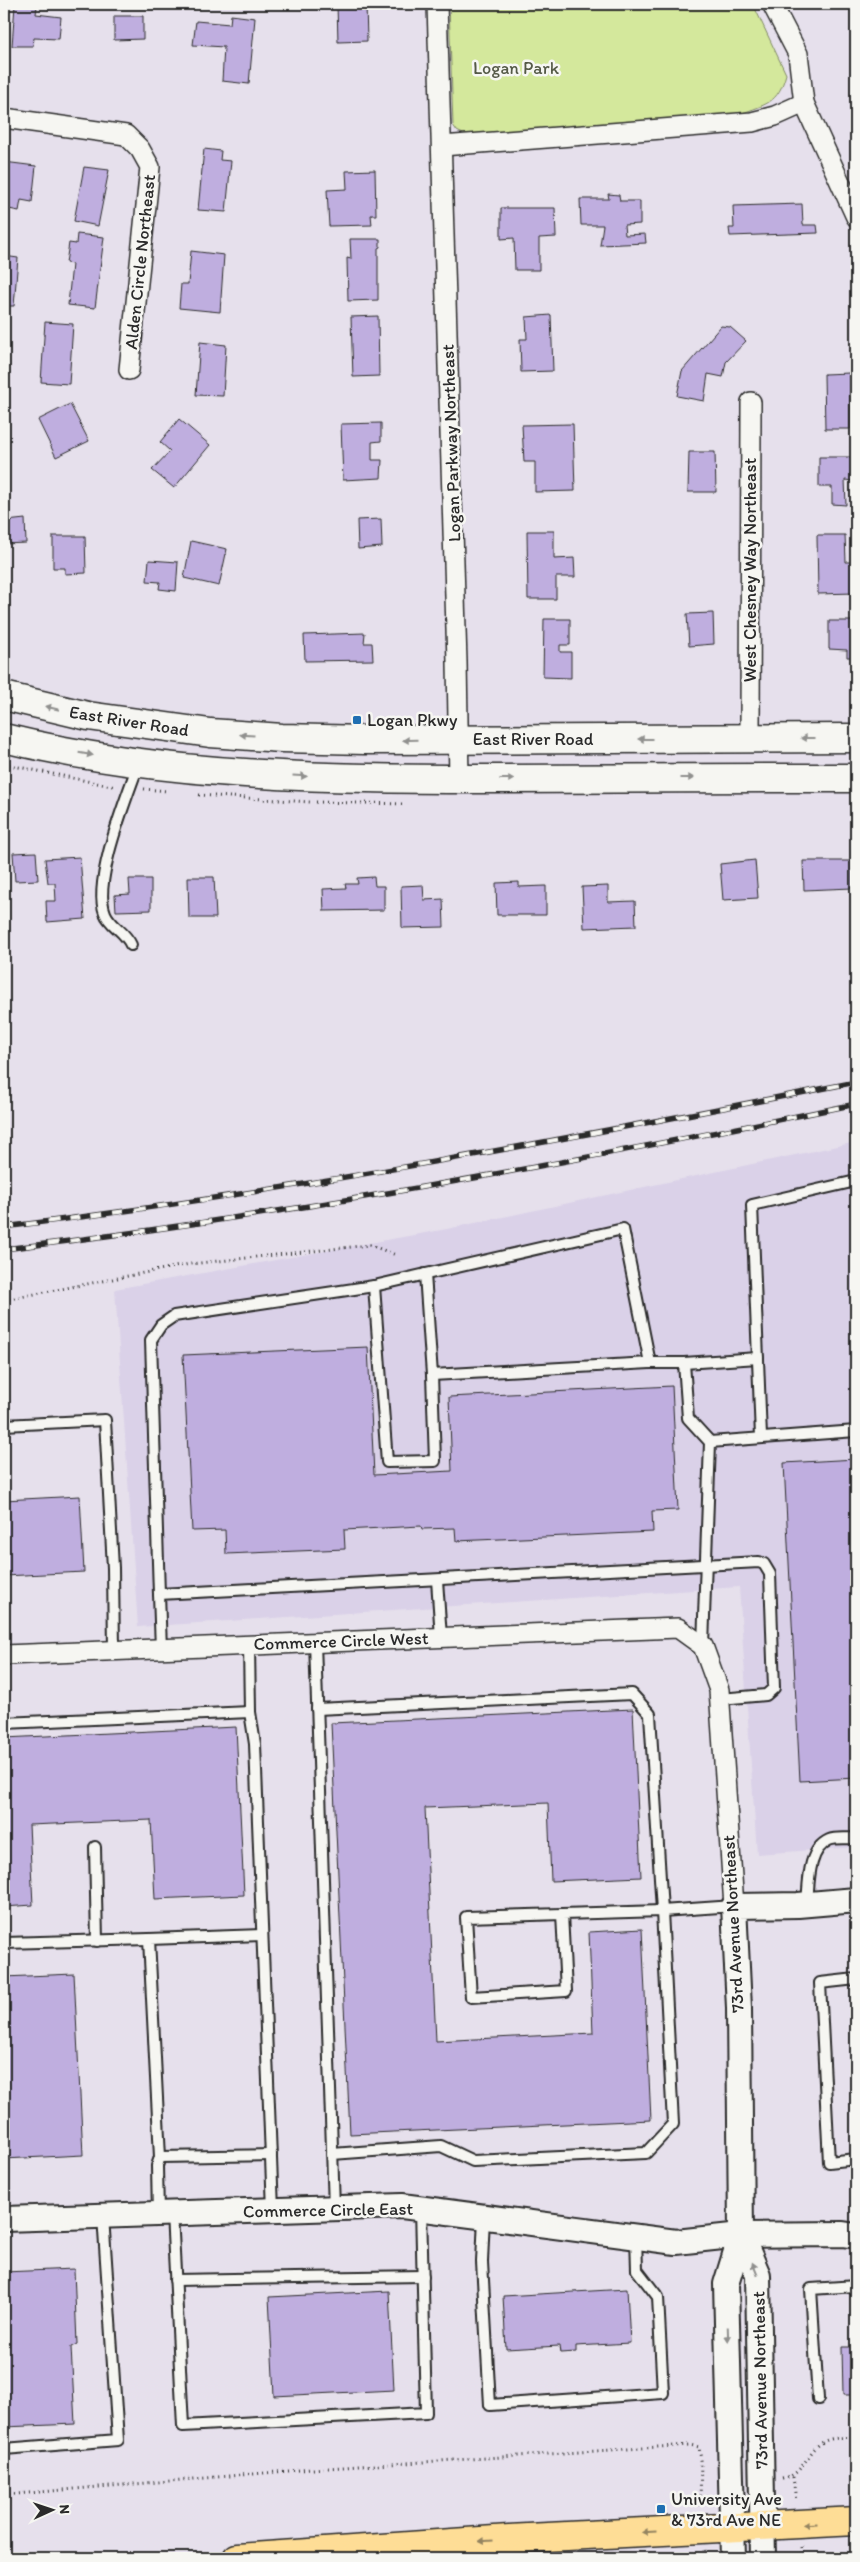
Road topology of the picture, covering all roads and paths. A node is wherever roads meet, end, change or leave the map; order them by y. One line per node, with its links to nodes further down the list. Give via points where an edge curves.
1 (436, 4): 5 (street, Logan Parkway Northeast)
2 (772, 4): 3 (street, via 798,54)
3 (804, 104): 5 (street, via 752,122); 6 (street)
4 (4, 118): 7 (street, Alden Circle Northeast, via 126,135 140,148 150,167)
5 (442, 146): 13 (street, Logan Parkway Northeast)
6 (856, 217)
7 (129, 370)
8 (751, 402): 11 (street, West Chesney Way Northeast)
9 (4, 696): 13 (main road, East River Road, one-way to 9, via 364,740 210,733 88,716)
10 (4, 738): 14 (main road, one-way to 14)
11 (750, 738): 12 (main road, East River Road, one-way to 11); 13 (main road, East River Road, one-way to 13)
12 (856, 738)
13 (458, 739): 16 (street, Logan Parkway Northeast)
14 (139, 761): 16 (main road, one-way to 16, via 247,774); 17 (lane, via 114,837 102,893 105,914 127,935)
15 (856, 778): 16 (main road, one-way to 15)
16 (459, 779)
17 (131, 945)
18 (856, 1181): 23 (lane, via 752,1204)
19 (396, 1255): 22 (path, via 370,1244 268,1255 190,1264)
20 (425, 1274): 21 (lane); 24 (lane, via 623,1228); 26 (lane)
21 (374, 1286): 26 (lane, via 387,1462 435,1461); 33 (lane, via 174,1316 161,1324 150,1340)
22 (4, 1300)
23 (758, 1358): 25 (lane); 29 (lane)
24 (650, 1362): 25 (lane); 26 (lane)
25 (684, 1363): 30 (lane, via 688,1418)
26 (432, 1375)
27 (4, 1425): 39 (lane, via 105,1420)
28 (856, 1431): 29 (lane)
29 (761, 1437): 30 (lane)
30 (710, 1442): 31 (lane)
31 (706, 1566): 32 (lane); 37 (lane); 41 (lane, via 759,1562 770,1574 774,1688 766,1695)
32 (437, 1580): 33 (lane); 34 (lane)
33 (159, 1594): 38 (lane)
34 (441, 1637): 35 (street, Commerce Circle West); 37 (street, Commerce Circle West, via 678,1628)
35 (315, 1642): 36 (street, Commerce Circle West); 42 (lane)
36 (249, 1645): 38 (street, Commerce Circle West); 43 (lane)
37 (703, 1646): 41 (street, 73rd Avenue Northeast)
38 (161, 1649): 39 (street, Commerce Circle West)
39 (114, 1650): 40 (street, Commerce Circle West)
40 (4, 1655)
41 (720, 1700): 49 (street, 73rd Avenue Northeast)
42 (317, 1709): 50 (lane, via 632,1694 650,1714); 57 (lane)
43 (250, 1712): 44 (lane); 52 (lane, via 255,1744)
44 (4, 1723)
45 (856, 1838): 48 (lane, via 830,1839 822,1844 812,1864)
46 (95, 1847): 54 (lane)
47 (856, 1900): 48 (street)
48 (807, 1904): 49 (street)
49 (734, 1906): 50 (lane); 68 (street, 73rd Avenue Northeast, via 739,2008)
50 (662, 1911): 51 (lane); 57 (lane, via 673,2124 646,2153 473,2161 441,2146)
51 (562, 1914): 51 (lane, via 566,1991 472,1997 466,1918)
52 (262, 1935): 53 (lane); 58 (lane)
53 (149, 1939): 54 (lane); 59 (lane)
54 (97, 1941): 55 (lane)
55 (4, 1943)
56 (856, 1979): 60 (lane, via 820,1982 828,2162)
57 (332, 2154): 61 (lane)
58 (271, 2155): 59 (lane); 63 (lane)
59 (160, 2157): 64 (lane, via 157,2166)
60 (856, 2159)
61 (334, 2208): 62 (street, Commerce Circle East); 63 (street, Commerce Circle East)
62 (421, 2208): 66 (street, Commerce Circle East); 71 (lane)
63 (272, 2210): 64 (street, Commerce Circle East)
64 (165, 2214): 65 (street, Commerce Circle East); 72 (lane)
65 (103, 2216): 67 (street, Commerce Circle East); 76 (lane, via 118,2440)
66 (484, 2217): 69 (street, Commerce Circle East); 69 (lane, via 482,2262 490,2405 663,2393 658,2297 637,2270)
67 (4, 2219)
68 (741, 2235): 69 (street, Commerce Circle East, via 676,2242); 70 (street, Commerce Circle East); 81 (street, 73rd Avenue Northeast, one-way to 68, via 758,2276); 82 (street, 73rd Avenue Northeast, one-way to 82, via 726,2284)
69 (636, 2236)
70 (856, 2236)
71 (423, 2276): 72 (lane); 72 (lane, via 426,2413 183,2426)
72 (175, 2280)
73 (856, 2286): 74 (lane, via 811,2289)
74 (818, 2399)
75 (856, 2437): 77 (path, via 826,2441 810,2454)
76 (4, 2450)
77 (793, 2477)
78 (4, 2495): 79 (path, via 312,2469 690,2445 699,2447)
79 (699, 2498)
80 (856, 2521): 81 (main road, one-way to 81)
81 (763, 2527): 82 (main road); 85 (street, 73rd Avenue Northeast)
82 (732, 2528): 83 (main road, one-way to 83, via 509,2539); 84 (street, 73rd Avenue Northeast)
83 (238, 2558)
84 (732, 2558)
85 (763, 2558)

